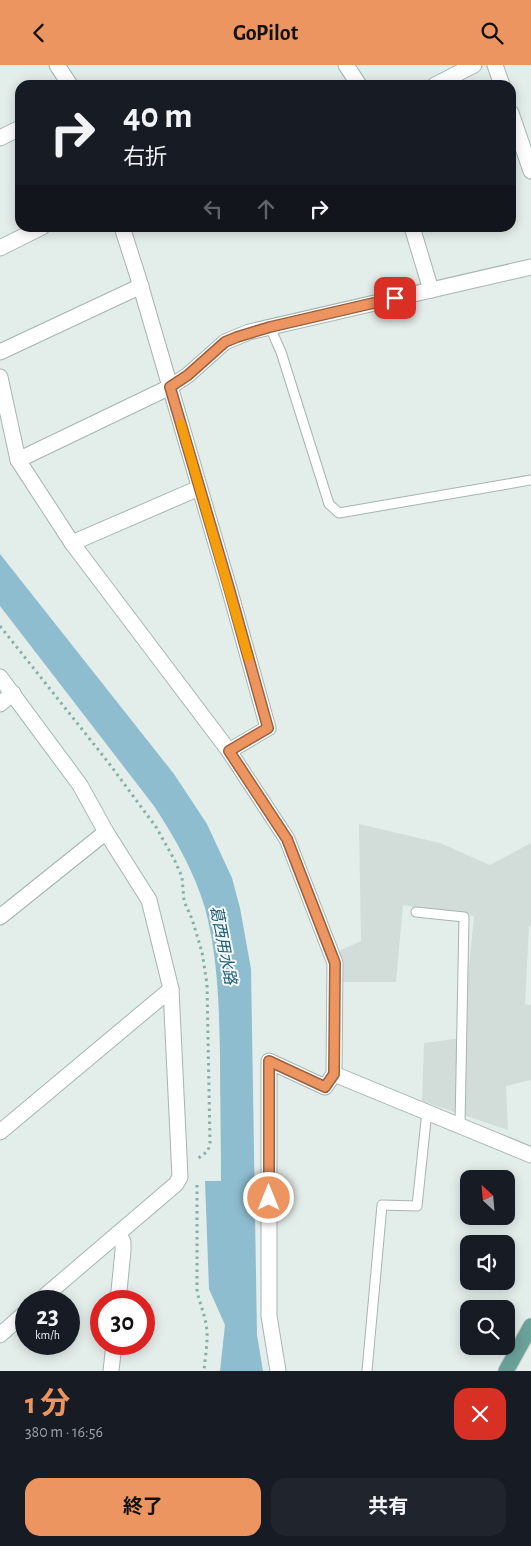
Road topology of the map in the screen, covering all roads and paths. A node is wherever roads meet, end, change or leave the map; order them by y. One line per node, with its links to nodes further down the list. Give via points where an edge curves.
1 (57, 65): 5 (street)
2 (346, 65): 6 (street)
3 (474, 65): 7 (street)
4 (495, 65): 8 (street)
5 (67, 80)
6 (356, 80)
7 (445, 80)
8 (500, 80)
9 (516, 128): 12 (street)
10 (15, 130): 11 (street)
11 (0, 138)
12 (531, 171)
13 (32, 232): 16 (street)
14 (124, 232): 18 (street)
15 (414, 232): 19 (street)
16 (0, 247)
17 (531, 267): 19 (street)
18 (141, 286): 21 (street); 23 (street)
19 (431, 290): 20 (street)
20 (270, 327): 23 (street, via 225,342); 25 (lane, via 281,352 329,504 339,513)
21 (0, 352)
22 (0, 377): 24 (street)
23 (170, 387): 24 (street); 26 (street)
24 (18, 460): 27 (street)
25 (531, 480)
26 (199, 488): 27 (street); 31 (street, via 268,728)
27 (72, 543): 31 (street)
28 (0, 677): 29 (street)
29 (13, 693): 30 (street); 32 (street, via 80,785)
30 (0, 704)
31 (229, 751): 36 (street, via 287,839 335,963)
32 (106, 832): 34 (street); 35 (street, via 148,900)
33 (416, 912): 38 (lane, via 464,917)
34 (0, 917)
35 (171, 989): 39 (street); 44 (street, via 180,1177)
36 (334, 1074): 37 (street); 53 (street, via 325,1087 269,1061 269,1316)
37 (427, 1111): 38 (street); 54 (lane, via 417,1207 382,1205)
38 (460, 1125): 40 (street)
39 (0, 1132)
40 (531, 1155)
41 (197, 1159): 42 (path)
42 (197, 1169)
43 (197, 1178): 52 (path, via 197,1290 208,1336)
44 (119, 1233): 45 (street); 46 (street, via 123,1243)
45 (52, 1290)
46 (119, 1290)
47 (15, 1322): 49 (street)
48 (531, 1326): 55 (main road)
49 (0, 1335)
50 (113, 1355): 51 (street)
51 (111, 1371)
52 (204, 1371)
53 (278, 1371)
54 (367, 1371)
55 (506, 1371)

